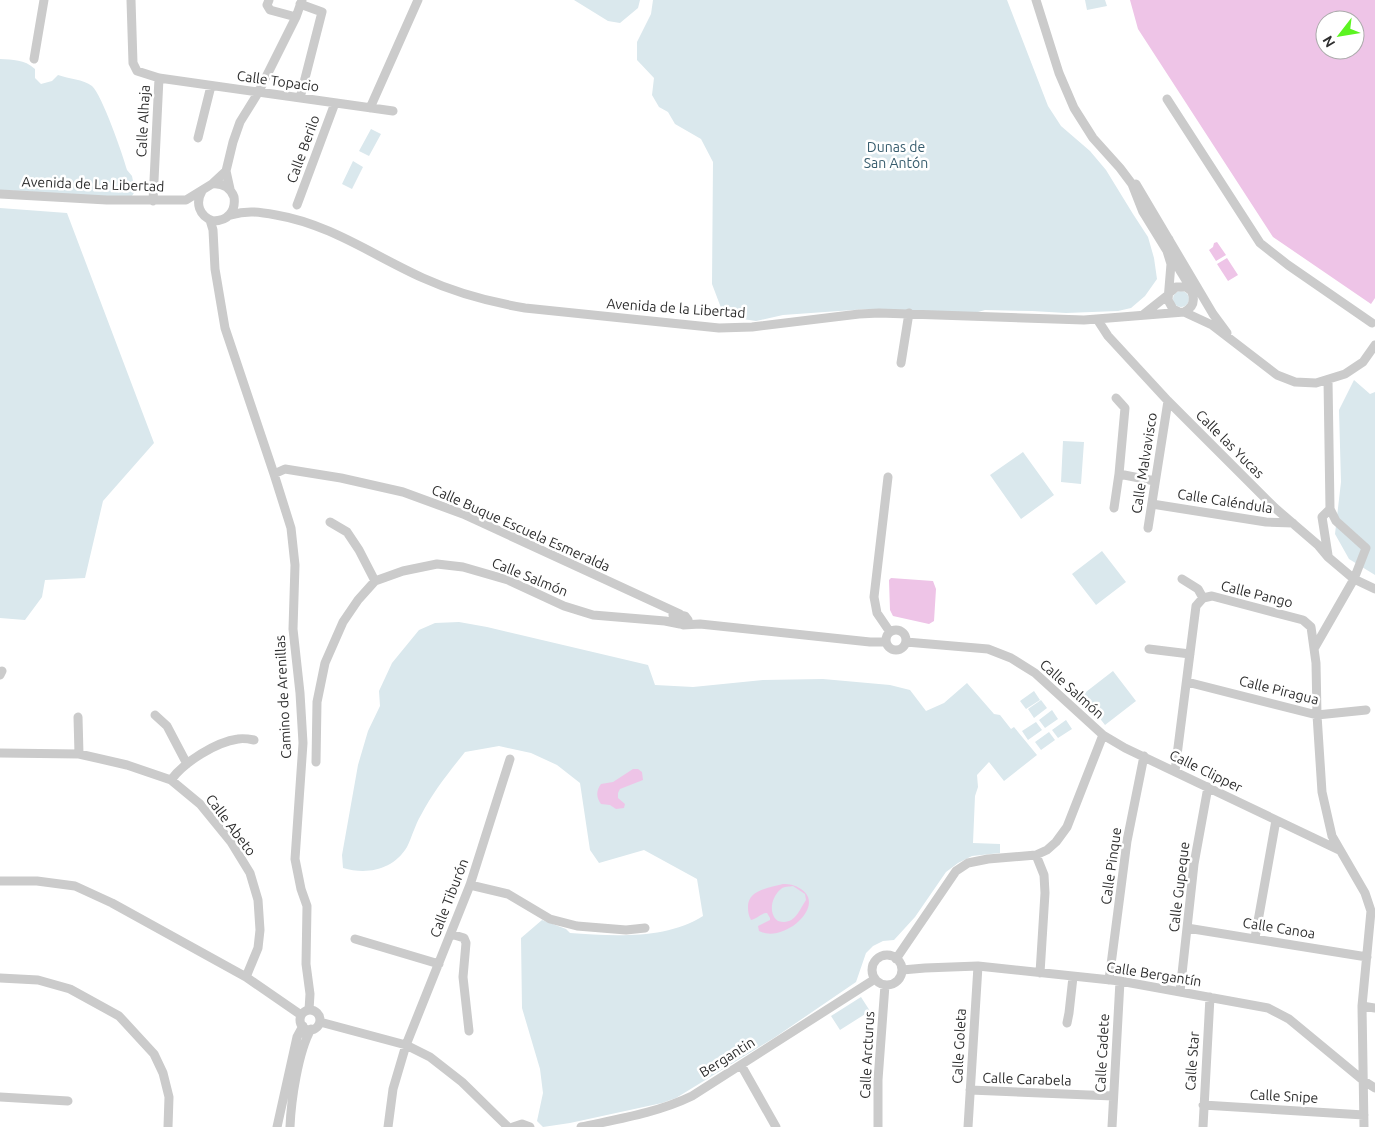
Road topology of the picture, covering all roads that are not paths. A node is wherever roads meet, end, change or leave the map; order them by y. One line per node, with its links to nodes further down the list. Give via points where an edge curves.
1 (44, 0): 8 (street)
2 (131, 0): 9 (street, Calle Alhaja, via 133,63 137,71)
3 (269, 0): 7 (street, via 270,10)
4 (418, 0): 15 (street)
5 (1036, 0): 18 (street, via 1065,91 1093,138)
6 (301, 2): 7 (street); 12 (street, via 322,12)
7 (296, 17): 11 (street)
8 (34, 58)
9 (159, 78): 10 (street, Calle Topacio); 25 (street, Calle Alhaja)
10 (211, 86): 11 (street, Calle Topacio); 17 (street)
11 (258, 93): 12 (street, Calle Topacio); 19 (street, via 240,122)
12 (300, 98): 14 (street, Calle Topacio)
13 (1167, 99): 38 (street, via 1260,243)
14 (335, 103): 15 (street, Calle Topacio); 26 (street, Calle Berilo)
15 (370, 108): 16 (street, Calle Topacio)
16 (393, 111)
17 (198, 138)
18 (1120, 168): 31 (street, via 1139,188); 33 (street, via 1132,184 1143,212 1170,256)
19 (226, 171): 20 (street); 22 (street)
20 (212, 184): 21 (street); 22 (street, via 221,184)
21 (202, 190): 24 (street); 27 (street, via 198,200)
22 (232, 193): 28 (street, Avenida de la Libertad); 29 (street, via 234,209)
23 (0, 194): 25 (street, Avenida de La Libertad)
24 (186, 200): 25 (street, Avenida de La Libertad); 27 (street)
25 (153, 201)
26 (297, 205)
27 (200, 210): 30 (street)
28 (253, 211): 29 (street, Avenida de la Libertad); 35 (street, Avenida de la Libertad, via 304,221 441,286 482,300 525,308 719,328 859,314)
29 (231, 215): 30 (street)
30 (213, 220): 46 (street, Camino de Arenillas, via 215,269 225,328)
31 (1169, 239): 32 (street, via 1177,265); 39 (street)
32 (1192, 293): 33 (street, via 1186,287 1176,287); 34 (street, via 1193,304 1188,310); 39 (street, via 1210,318)
33 (1169, 294): 34 (street, via 1169,305); 36 (street)
34 (1180, 311): 36 (street, Avenida de la Libertad); 40 (street, via 1202,319)
35 (908, 313): 37 (street, Avenida de la Libertad); 42 (street)
36 (1144, 314): 37 (street, Avenida de la Libertad)
37 (1097, 319): 45 (street, Calle las Yucas, via 1108,336)
38 (1372, 323)
39 (1224, 329): 40 (street)
40 (1231, 339): 43 (street, via 1285,379 1316,383)
41 (1375, 346): 43 (street, via 1363,362)
42 (901, 363)
43 (1328, 380): 52 (street)
44 (1116, 398): 47 (street, via 1125,408)
45 (1168, 401): 49 (street, Calle Malvavisco); 54 (street, Calle las Yucas)
46 (274, 474): 62 (street, Calle Buque Escuela Esmeralda, via 285,469 403,492 463,514 666,608); 113 (street, Camino de Arenillas, via 291,528 296,565 293,630 302,743 296,859 307,906 306,964 310,994)
47 (1119, 474): 49 (street); 51 (street)
48 (888, 477): 63 (street, via 874,597 877,613)
49 (1155, 481): 50 (street, Calle Malvavisco)
50 (1152, 504): 54 (street, Calle Caléndula, via 1266,522); 55 (street, Calle Malvavisco)
51 (1114, 508)
52 (1330, 509): 56 (street, via 1322,517); 58 (street, via 1336,521 1366,548)
53 (330, 522): 59 (street, via 347,532)
54 (1293, 523): 56 (street, Calle las Yucas)
55 (1148, 528)
56 (1328, 557): 58 (street, Calle las Yucas)
57 (1182, 579): 61 (street, via 1198,589)
58 (1354, 579): 60 (street, Calle las Yucas); 66 (street)
59 (375, 580): 62 (street, Calle Salmón, via 403,570 437,564 463,567 508,580 564,606 593,614 665,620); 80 (street, Calle Salmón, via 342,622 325,663 317,702)
60 (1375, 589)
61 (1203, 598): 66 (street, Calle Pango, via 1212,596 1303,620 1311,627); 68 (street, Calle Pango, via 1196,606)
62 (680, 618): 64 (street, via 700,624)
63 (890, 632): 64 (street); 65 (street, via 903,632)
64 (886, 642): 65 (street, via 896,650)
65 (906, 642): 74 (street, Calle Salmón, via 988,649 1011,658 1035,672)
66 (1314, 647): 72 (street, Calle Pango)
67 (1149, 649): 68 (street)
68 (1190, 654): 69 (street, Calle Pango)
69 (1187, 682): 72 (street, Calle Piragua); 82 (street, Calle Pango)
70 (1366, 710): 72 (street, Calle Piragua)
71 (155, 715): 81 (street, via 167,726)
72 (1317, 715): 86 (street, Calle Pango, via 1322,792 1332,836)
73 (78, 717): 77 (street)
74 (1103, 735): 78 (street, Calle Clipper); 87 (street, via 1067,828 1047,850)
75 (254, 740): 81 (street, via 239,738 196,756)
76 (1, 752): 77 (street, Calle Abeto)
77 (79, 754): 83 (street, Calle Abeto, via 128,765)
78 (1144, 756): 82 (street, Calle Clipper); 106 (street, Calle Pinque, via 1127,841)
79 (510, 759): 89 (street, Calle Tiburón)
80 (316, 762)
81 (187, 764): 83 (street)
82 (1175, 771): 84 (street, Calle Clipper)
83 (171, 780): 102 (street, Calle Abeto, via 200,804 231,842 250,873 258,900 260,930 258,948)
84 (1208, 787): 85 (street, Calle Clipper); 92 (street, Calle Gupeque, via 1194,864)
85 (1276, 820): 86 (street, Calle Clipper); 94 (street)
86 (1339, 850): 90 (street)
87 (1036, 855): 97 (street, via 988,859 968,863 956,870); 101 (street, via 1044,876 1045,893)
88 (0, 881): 102 (street, via 75,886)
89 (470, 885): 91 (street, via 508,894 550,919 577,926 626,930); 93 (street, Calle Tiburón)
90 (1372, 905): 96 (street)
91 (645, 928)
92 (1187, 928): 94 (street, Calle Canoa); 109 (street, Calle Gupeque)
93 (450, 934): 98 (street, Calle Tiburón); 117 (street, via 464,938 466,943 463,976)
94 (1255, 938): 96 (street, Calle Canoa)
95 (355, 940): 98 (street)
96 (1367, 956): 111 (street)
97 (896, 958): 100 (street); 105 (street, via 879,958 872,970)
98 (439, 964): 118 (street, Calle Tiburón)
99 (978, 966): 100 (street, Calle Bergantín); 101 (street, Calle Bergantín); 122 (street, Calle Goleta)
100 (902, 970): 108 (street, via 895,983)
101 (1040, 973): 103 (street, Calle Bergantín)
102 (246, 977): 113 (street)
103 (1073, 977): 106 (street, Calle Bergantín); 115 (street)
104 (0, 978): 128 (street, via 38,980 70,989 119,1016 154,1054 163,1073 169,1097)
105 (875, 979): 108 (street); 119 (street, Bergantin)
106 (1110, 980): 107 (street, Calle Bergantín)
107 (1120, 981): 109 (street, Calle Bergantín); 123 (street, Calle Cadete)
108 (885, 985): 137 (street, Calle Arcturus)
109 (1180, 992): 110 (street, Calle Bergantín)
110 (1210, 997): 120 (street, Calle Bergantín, via 1268,1008 1289,1019); 126 (street, Calle Star)
111 (1362, 1006): 112 (street); 120 (street)
112 (1375, 1008)
113 (305, 1012): 114 (street, via 318,1013); 116 (street, via 300,1019)
114 (320, 1022): 116 (street, via 316,1027); 118 (street)
115 (1067, 1023)
116 (307, 1028): 129 (street, via 297,1037); 130 (street)
117 (469, 1031)
118 (406, 1045): 131 (street, Calle Tiburón, via 393,1089); 132 (street, via 430,1057 462,1082)
119 (741, 1065): 135 (street, Bergantin, via 676,1104); 136 (street)
120 (1364, 1081): 121 (street, Calle Bergantín); 127 (street)
121 (1375, 1088)
122 (970, 1090): 123 (street, Calle Carabela); 138 (street, Calle Goleta)
123 (1114, 1096): 139 (street, Calle Cadete)
124 (0, 1097): 125 (street)
125 (68, 1101)
126 (1203, 1105): 127 (street, Calle Snipe); 140 (street, Calle Star)
127 (1364, 1115): 141 (street)
128 (168, 1127)
129 (278, 1127)
130 (290, 1127)
131 (388, 1127)
132 (508, 1127)
133 (513, 1127): 134 (street, via 522,1124)
134 (530, 1127)
135 (581, 1127)
136 (776, 1127)
137 (878, 1127)
138 (968, 1127)
139 (1112, 1127)
140 (1203, 1127)
141 (1364, 1127)

